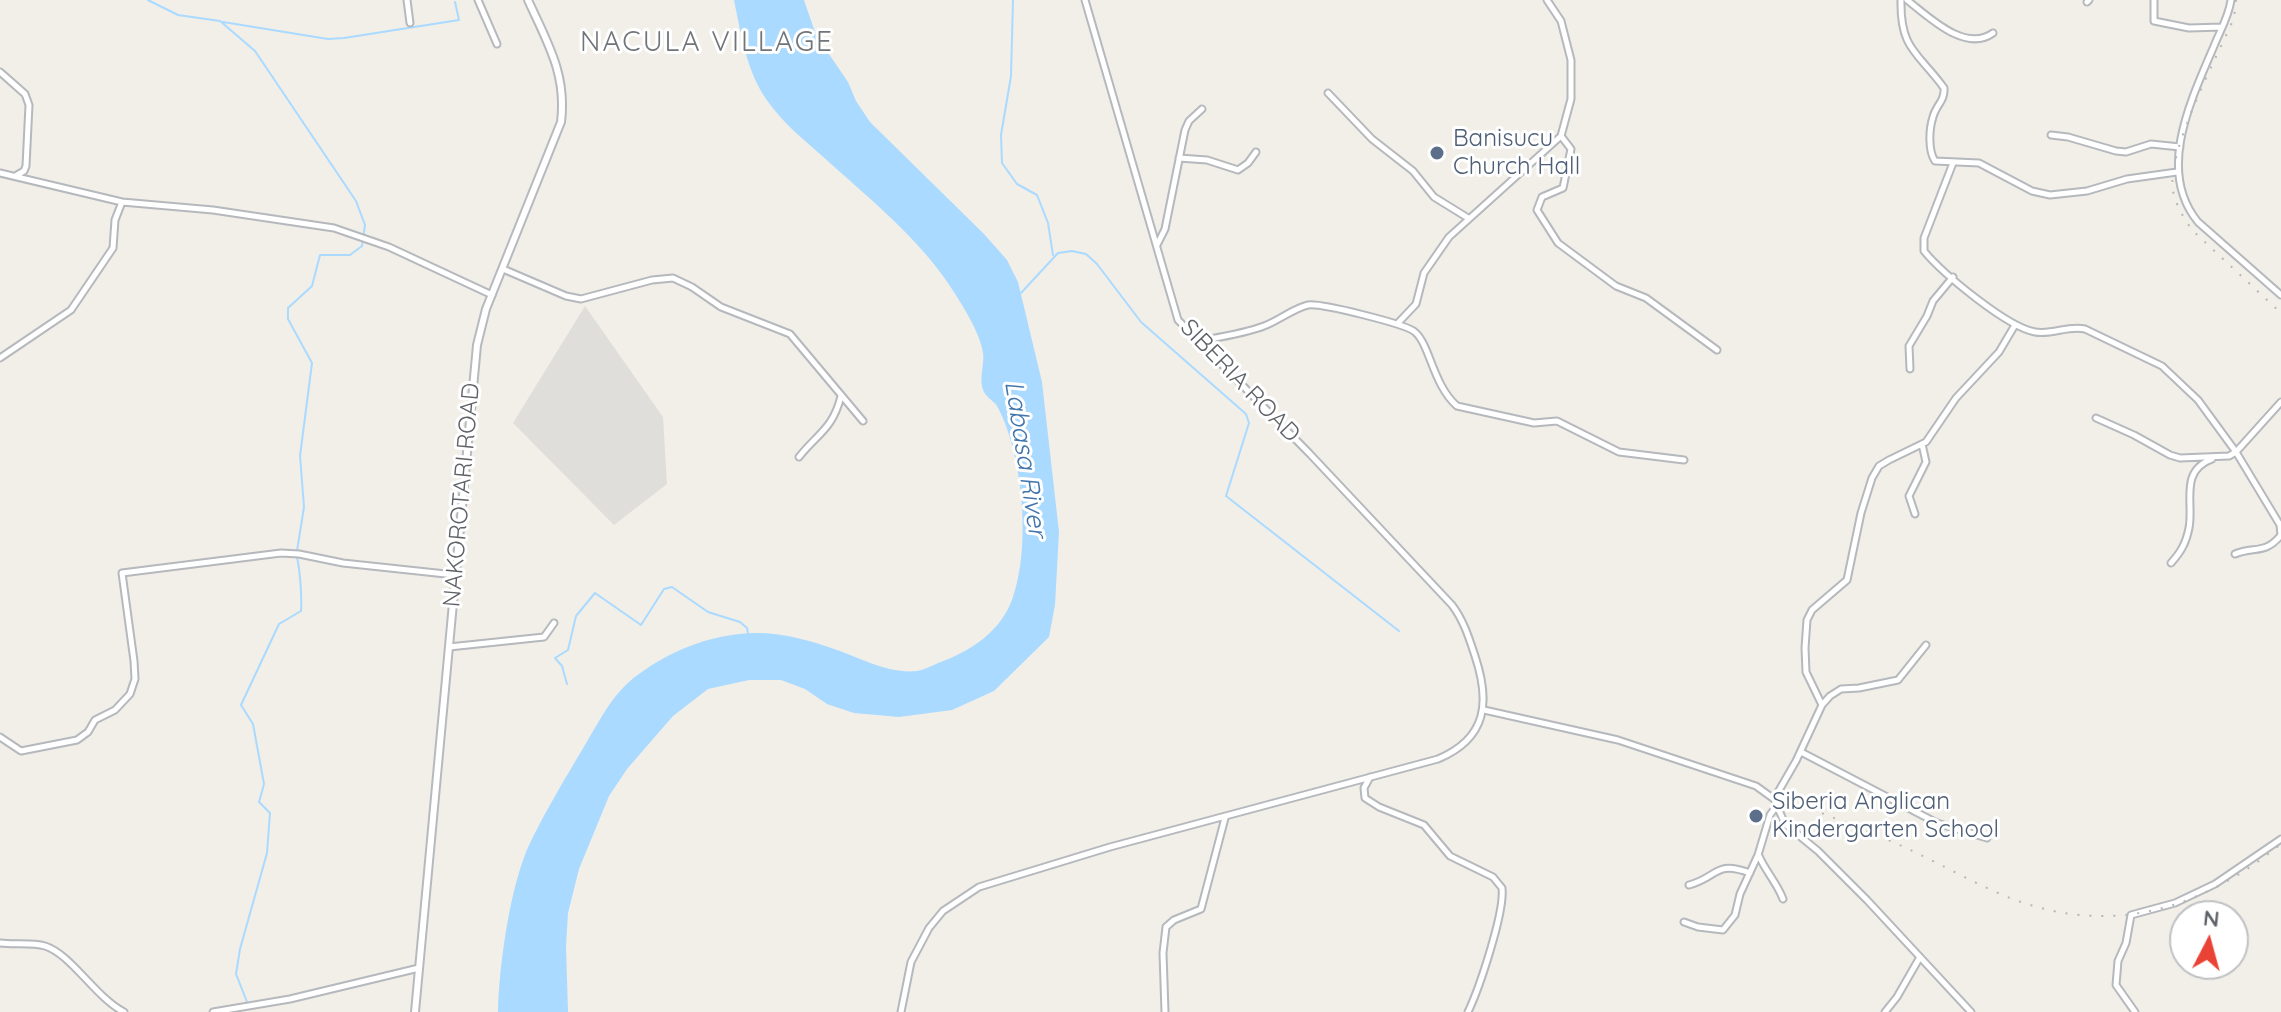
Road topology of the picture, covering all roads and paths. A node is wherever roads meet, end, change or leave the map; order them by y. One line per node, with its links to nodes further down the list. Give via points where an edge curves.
1 (407, 0): 9 (street)
2 (478, 0): 12 (street)
3 (528, 0): 28 (street, NAKOROTARI ROAD, via 560,73 563,106)
4 (1085, 0): 27 (street, SIBERIA ROAD)
5 (1547, 0): 17 (street, via 1561,21 1571,60 1571,99)
6 (1904, 0): 11 (street, via 1965,38); 21 (street, via 1904,36 1944,88 1933,117 1931,156 1937,163)
7 (2231, 0): 10 (street)
8 (2154, 1): 10 (street, via 2154,21)
9 (410, 23)
10 (2222, 27): 18 (street)
11 (1993, 33)
12 (497, 44)
13 (0, 72): 24 (street, via 25,94 29,105 26,166)
14 (1328, 93): 26 (street, via 1434,197)
15 (1202, 109): 20 (street, via 1189,121)
16 (2051, 135): 18 (street, via 2126,152 2151,144)
17 (1561, 136): 26 (street); 35 (street, via 1571,149 1563,188 1542,197 1537,210 1550,234 1587,267 1646,298)
18 (2180, 147): 22 (street)
19 (1256, 152): 20 (street, via 1238,170)
20 (1179, 158): 27 (street)
21 (1953, 163): 22 (street, via 1987,166 2050,195); 29 (street, via 1923,243 1927,255)
22 (2177, 172): 31 (street, via 2187,209)
23 (0, 173): 24 (street)
24 (12, 176): 25 (street)
25 (122, 202): 30 (street, via 313,223 369,239); 36 (street, via 113,248 71,310)
26 (1468, 218): 32 (street, via 1431,261 1416,304)
27 (1157, 246): 34 (street, SIBERIA ROAD, via 1178,320)
28 (503, 269): 30 (street, NAKOROTARI ROAD); 38 (street, via 581,299 673,278 738,315 790,334)
29 (1953, 277): 33 (street); 37 (street, via 1909,346)
30 (492, 295): 52 (street, NAKOROTARI ROAD, via 475,358)
31 (2281, 295)
32 (1397, 323): 34 (street, via 1309,305 1262,327); 46 (street, via 1415,331 1434,376 1457,406 1534,423 1557,421 1619,452)
33 (2015, 325): 42 (street, via 1999,352); 43 (street, via 2048,333 2085,329 2155,362 2205,407)
34 (1197, 341): 57 (street, SIBERIA ROAD, via 1452,605 1480,672)
35 (1717, 350)
36 (0, 358)
37 (1910, 369)
38 (841, 396): 41 (street); 44 (street, via 828,429)
39 (2281, 402): 43 (street)
40 (2096, 418): 45 (street, via 2170,455)
41 (863, 421)
42 (1922, 444): 48 (street, via 1926,462 1909,496); 56 (street, via 1879,466 1861,513 1847,580 1807,620 1806,672)
43 (2236, 452): 45 (street); 47 (street)
44 (799, 457)
45 (2220, 457): 51 (street, via 2203,462 2193,473 2190,525 2182,552)
46 (1684, 460)
47 (2273, 510): 49 (street); 50 (street, via 2281,535 2274,544)
48 (1915, 514)
49 (2281, 517)
50 (2235, 554)
51 (2171, 563)
52 (455, 575): 55 (street, NAKOROTARI ROAD); 58 (street, via 281,553 122,573 135,679 127,698 77,740 21,751)
53 (554, 623): 55 (street, via 544,637)
54 (1926, 645): 56 (street, via 1898,680 1841,689)
55 (449, 647): 72 (street, NAKOROTARI ROAD)
56 (1822, 705): 59 (street)
57 (1484, 710): 60 (street, via 1472,733 1448,755); 61 (street, via 1673,757 1756,786)
58 (0, 737)
59 (1801, 752): 61 (street); 63 (street, via 1937,823)
60 (1370, 777): 62 (street); 78 (street, via 1365,798 1424,825 1450,856 1493,877 1502,888 1486,964)
61 (1775, 802): 65 (street); 71 (street, via 1785,824)
62 (1225, 818): 76 (street, via 1017,874 960,898 917,946); 77 (street, via 1201,909 1166,927)
63 (1987, 838)
64 (2281, 839): 81 (street, via 2215,884 2131,915 2116,985)
65 (1758, 855): 66 (street); 68 (street)
66 (1750, 873): 67 (street, via 1724,868); 69 (street, via 1727,927 1716,930)
67 (1689, 885)
68 (1783, 899)
69 (1684, 922)
70 (0, 943): 73 (street, via 52,949)
71 (1920, 957): 79 (street); 80 (street)
72 (419, 968): 74 (street); 75 (street, NAKOROTARI ROAD)
73 (124, 1012)
74 (213, 1012)
75 (415, 1012)
76 (901, 1012)
77 (1165, 1012)
78 (1468, 1012)
79 (1885, 1012)
80 (1971, 1012)
81 (2135, 1012)

